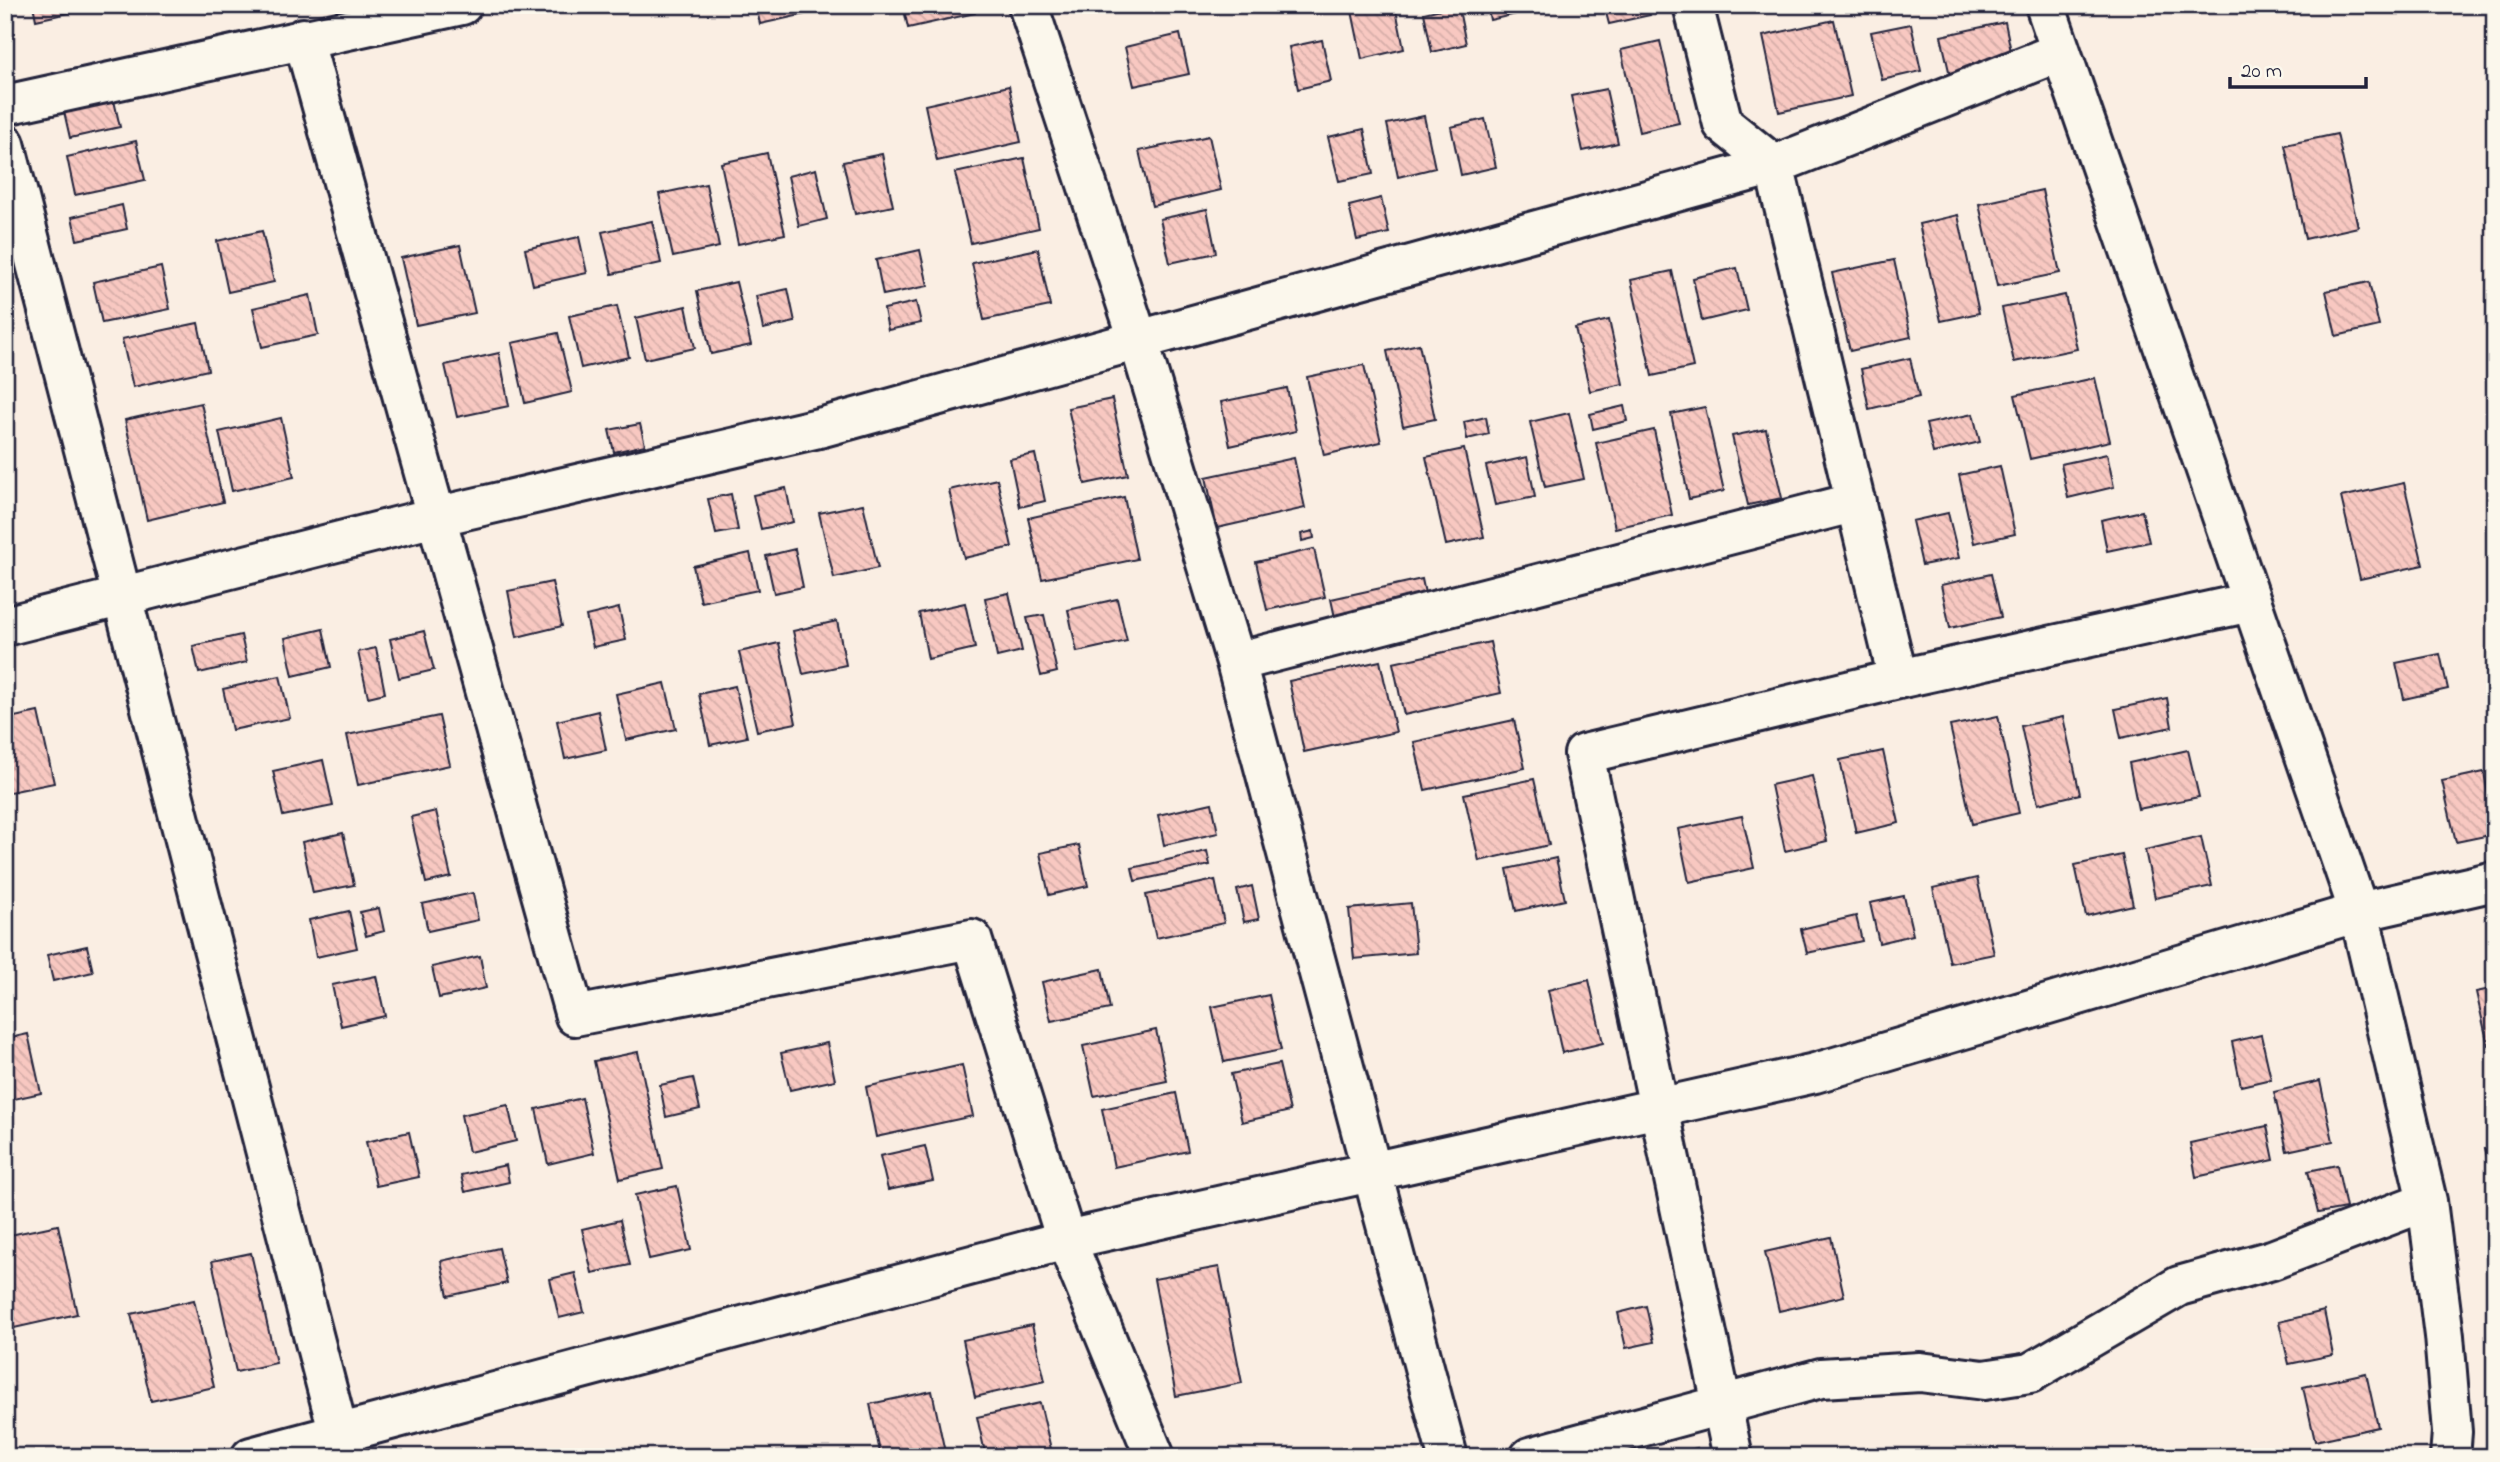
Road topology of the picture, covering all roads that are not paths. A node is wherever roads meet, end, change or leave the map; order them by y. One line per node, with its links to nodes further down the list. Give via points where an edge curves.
1 (462, 5): 5 (street)
2 (1028, 5): 10 (street)
3 (1693, 5): 9 (street, via 1723,124)
4 (2045, 5): 6 (street)
5 (303, 38): 7 (street); 12 (street)
6 (2060, 52): 9 (street); 14 (street)
7 (5, 105)
8 (5, 144): 13 (street)
9 (1774, 165): 10 (street); 11 (street)
10 (1138, 339): 12 (street, via 823,427); 16 (street)
11 (1856, 502): 16 (street); 17 (street)
12 (435, 517): 13 (street); 23 (street, via 575,1016 972,939)
13 (123, 596): 15 (street); 25 (street)
14 (2251, 602): 17 (street); 19 (street)
15 (5, 626)
16 (1236, 662): 21 (street)
17 (1898, 679): 20 (street, via 1584,754)
18 (2495, 881): 19 (street)
19 (2359, 912): 20 (street, via 1815,1073); 22 (street)
20 (1661, 1107): 21 (street); 24 (street)
21 (1374, 1172): 23 (street); 28 (street)
22 (2427, 1201): 24 (street, via 2272,1260 2179,1286 2030,1373 1984,1380 1920,1372 1821,1378); 31 (street, via 2444,1336)
23 (1066, 1240): 25 (street); 27 (street)
24 (1720, 1403): 29 (street); 30 (street)
25 (344, 1446): 26 (street)
26 (251, 1457)
27 (1155, 1457)
28 (1448, 1457)
29 (1530, 1457)
30 (1733, 1457)
31 (2450, 1457)

